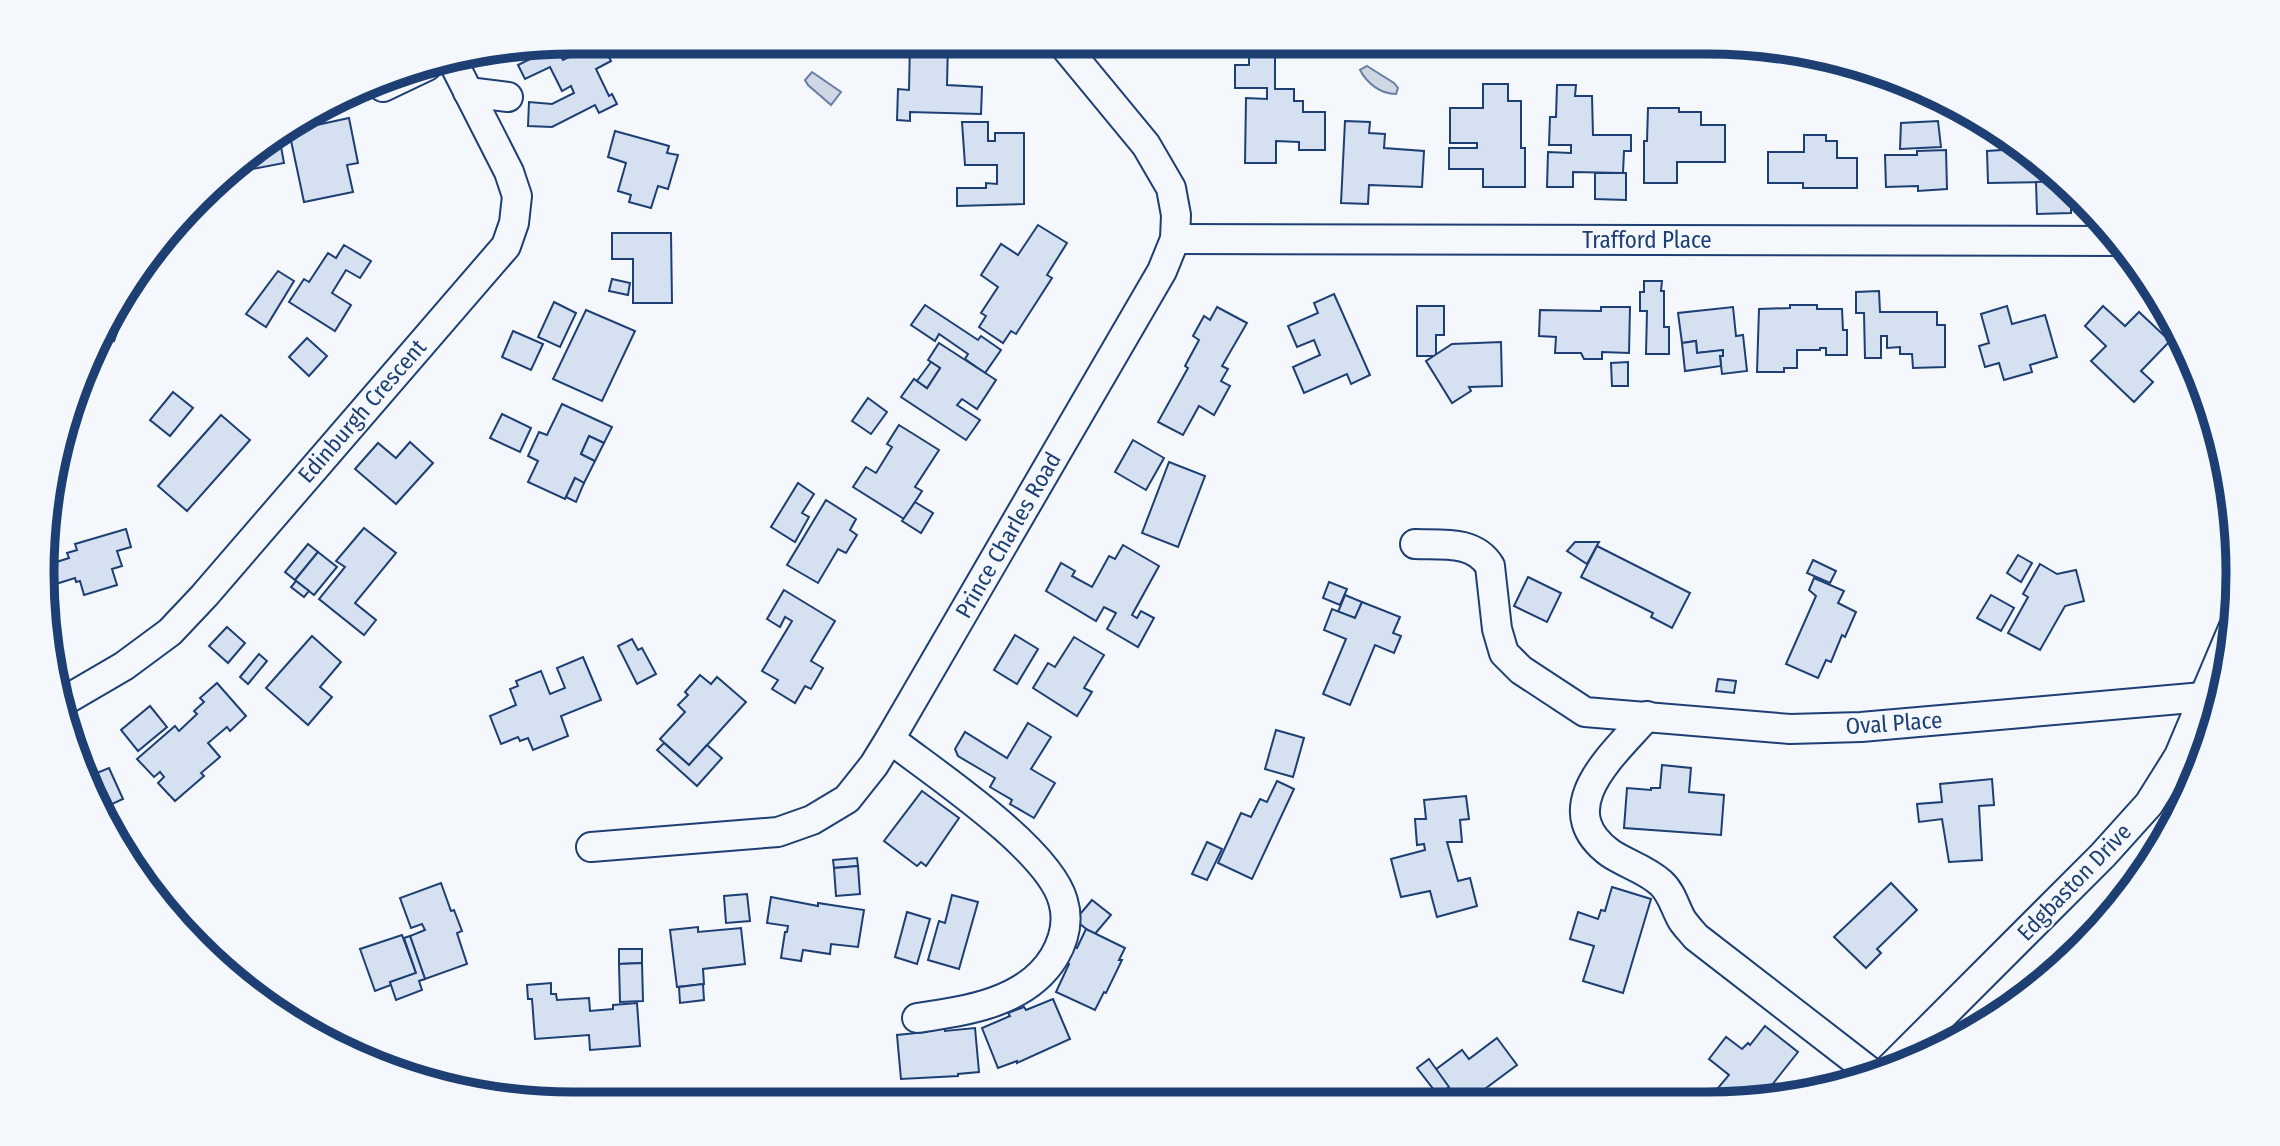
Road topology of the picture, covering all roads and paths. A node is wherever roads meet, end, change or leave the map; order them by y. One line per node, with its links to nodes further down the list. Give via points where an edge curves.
1 (1069, 54): 5 (street, Prince Charles Road, via 1146,145 1171,188)
2 (456, 68): 3 (street, Edinburgh Crescent)
3 (468, 92): 4 (street); 10 (street, Edinburgh Crescent, via 517,196 506,246 170,632)
4 (508, 97)
5 (1175, 239): 6 (street, Trafford Place); 12 (street, Prince Charles Road, via 1162,271)
6 (2106, 242)
7 (1415, 544): 11 (street, Oval Place, via 1457,545 1485,557 1504,653 1521,670 1584,712)
8 (2218, 664): 9 (street, Edgbaston Drive)
9 (2203, 697): 11 (street, Oval Place, via 1837,728 1790,729); 15 (street, Edgbaston Drive, via 2179,756 2150,804)
10 (70, 698)
11 (1647, 716): 16 (street, via 1601,766 1586,800 1585,824 1590,834 1612,854 1662,883 1696,937)
12 (890, 739): 13 (street, Prince Charles Road, via 847,799 812,820 778,832); 14 (street, via 1000,824 1036,858 1055,883 1066,922 1047,968 1029,982 974,1010)
13 (590, 846)
14 (918, 1018)
15 (1906, 1052)
16 (1864, 1067)

